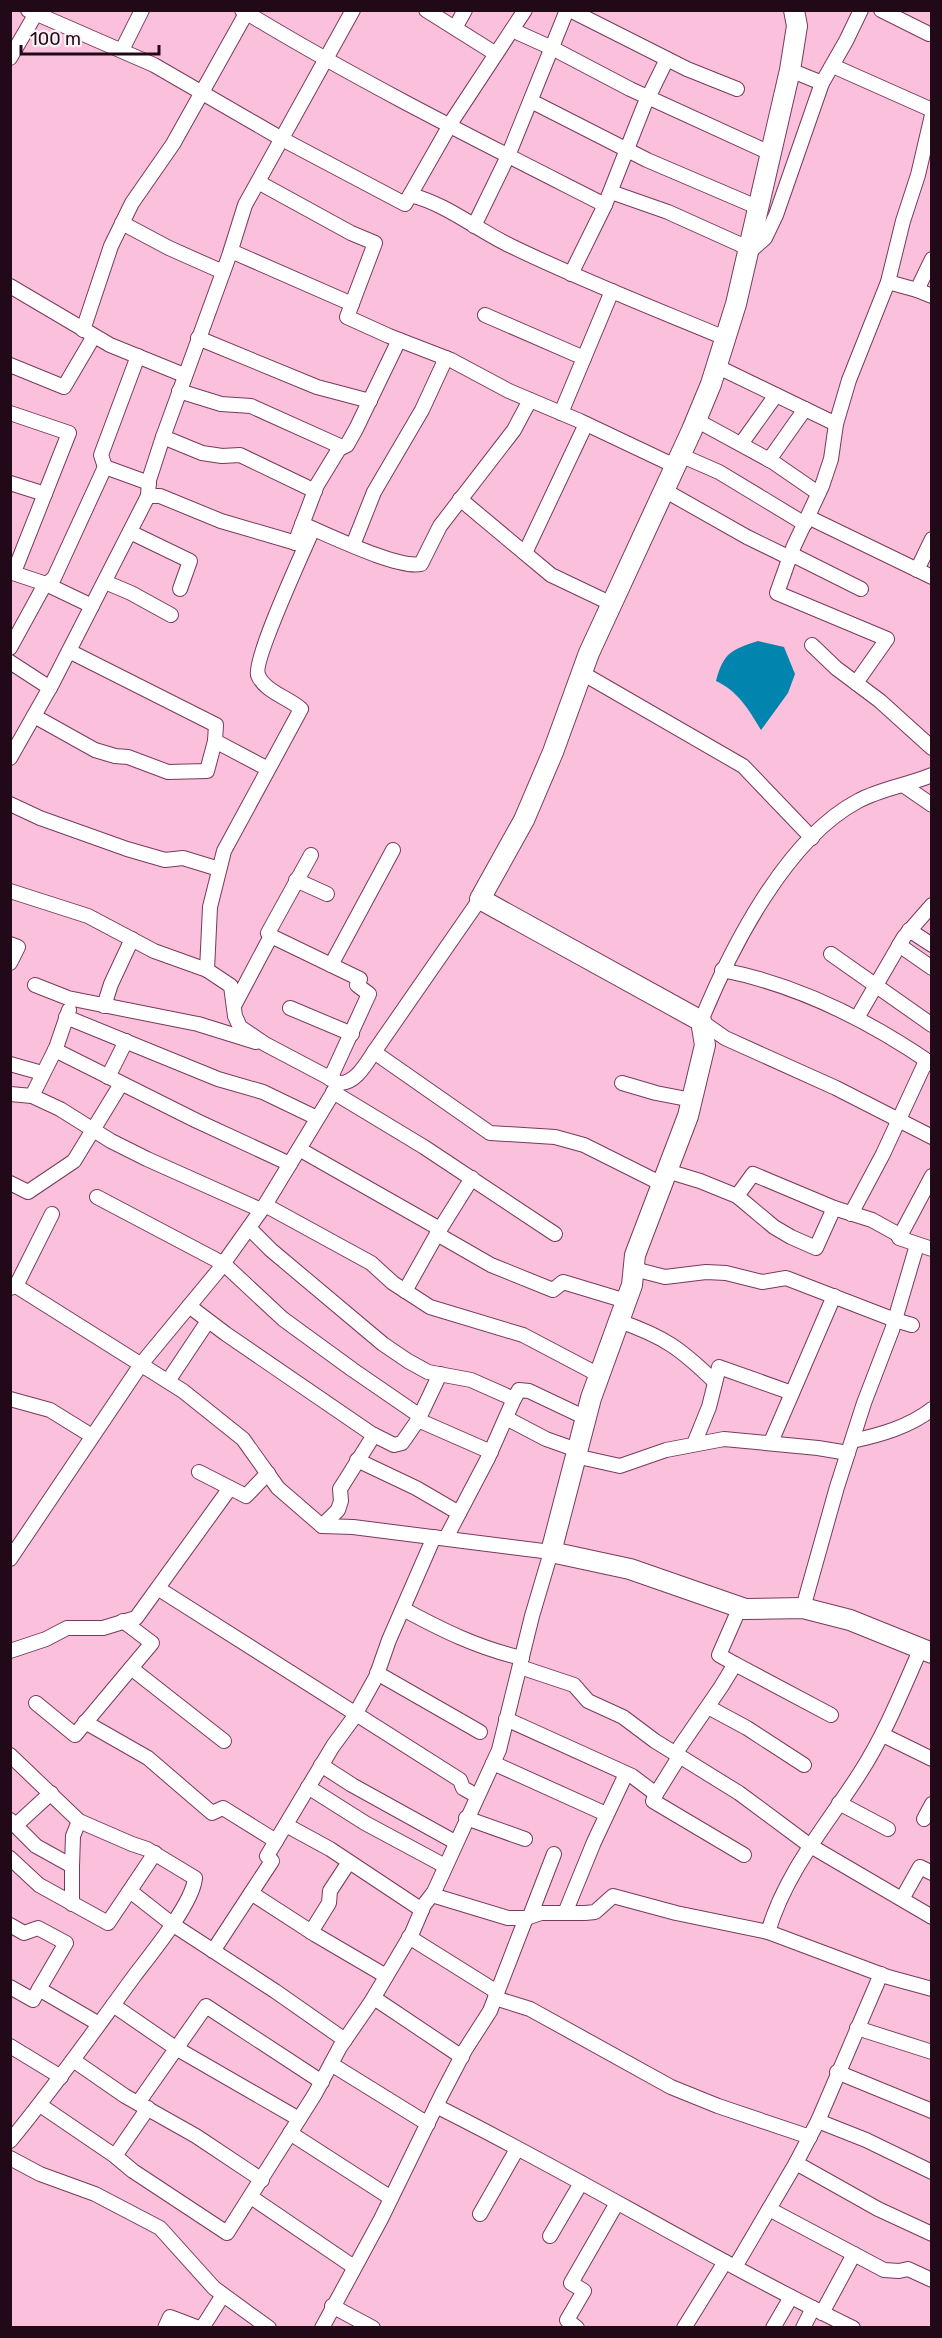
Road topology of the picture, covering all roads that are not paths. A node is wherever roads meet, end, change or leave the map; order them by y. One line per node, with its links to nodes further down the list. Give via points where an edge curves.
1 (142, 10): 16 (street)
2 (353, 10): 20 (street)
3 (426, 10): 12 (street)
4 (465, 10): 12 (street)
5 (525, 10): 13 (street)
6 (569, 10): 15 (street); 19 (street)
7 (794, 10): 22 (highway, via 797,26)
8 (861, 10): 21 (street)
9 (881, 10): 14 (street)
10 (246, 11): 20 (street); 25 (street)
11 (34, 12): 16 (street); 18 (street)
12 (454, 28): 17 (street)
13 (512, 30): 15 (street); 17 (street)
14 (929, 34)
15 (552, 48): 26 (street); 27 (street)
16 (122, 50): 25 (street)
17 (496, 54): 30 (street)
18 (10, 58)
19 (667, 59): 24 (street); 26 (street)
20 (326, 60): 30 (street); 31 (street)
21 (833, 66): 23 (street); 28 (street)
22 (790, 70): 23 (street); 33 (highway)
23 (822, 82): 42 (street, via 776,214 765,238)
24 (737, 90)
25 (203, 93): 31 (street); 39 (street)
26 (648, 97): 32 (street); 33 (street)
27 (531, 101): 32 (street); 34 (street)
28 (932, 110)
29 (932, 115): 46 (street)
30 (449, 127): 34 (street); 36 (street)
31 (282, 139): 35 (street); 36 (street, via 405,204)
32 (627, 150): 37 (street); 38 (street)
33 (770, 153): 38 (highway)
34 (508, 156): 37 (street); 40 (street)
35 (258, 182): 41 (street, via 245,205); 51 (street, via 375,243)
36 (410, 195): 40 (street)
37 (608, 199): 42 (street, via 668,212); 45 (street)
38 (757, 207): 42 (highway)
39 (123, 223): 44 (street); 53 (street, via 111,246)
40 (474, 226): 45 (street)
41 (231, 251): 44 (street); 51 (street)
42 (747, 252): 55 (highway)
43 (932, 259): 48 (street)
44 (223, 272): 54 (street)
45 (571, 274): 49 (street)
46 (888, 282): 48 (street); 72 (street)
47 (10, 286): 53 (street)
48 (917, 290): 50 (street)
49 (612, 291): 55 (street); 59 (street)
50 (932, 296)
51 (352, 304): 56 (street, via 347,317)
52 (485, 315): 59 (street)
53 (89, 333): 57 (street); 60 (street, via 64,387)
54 (198, 338): 62 (street); 66 (street, via 317,387)
55 (725, 338): 61 (highway)
56 (399, 340): 58 (street); 66 (street)
57 (138, 356): 62 (street); 78 (street, via 101,455)
58 (446, 358): 65 (street); 91 (street, via 422,410 374,492)
59 (584, 358): 69 (street)
60 (10, 365)
61 (716, 366): 64 (street); 70 (highway)
62 (184, 375): 63 (street)
63 (178, 391): 73 (street); 75 (street, via 221,404 251,406)
64 (776, 395): 67 (street); 74 (street)
65 (530, 400): 69 (street); 85 (street, via 514,430)
66 (370, 401): 75 (street, via 347,445)
67 (805, 410): 72 (street); 76 (street)
68 (10, 413): 84 (street, via 69,433)
69 (561, 413): 71 (street)
70 (696, 420): 74 (street); 77 (highway)
71 (586, 424): 77 (street); 92 (street)
72 (836, 424): 83 (street, via 831,459)
73 (163, 437): 80 (street); 82 (street, via 202,453 240,455)
74 (741, 444): 76 (street)
75 (342, 447): 82 (street)
76 (769, 460): 83 (street)
77 (678, 461): 81 (highway); 86 (street, via 719,472)
78 (105, 467): 80 (street); 98 (street, via 54,578)
79 (10, 483): 84 (street)
80 (148, 490): 88 (street); 90 (street, via 221,520)
81 (664, 490): 93 (street, via 747,537); 101 (highway)
82 (315, 491): 87 (street)
83 (819, 493): 86 (street)
84 (45, 494): 95 (street)
85 (460, 499): 91 (street, via 420,564); 92 (street)
86 (806, 521): 93 (street); 94 (street)
87 (308, 526): 90 (street); 91 (street)
88 (130, 532): 97 (street); 99 (street, via 190,561)
89 (932, 539): 94 (street)
90 (300, 544): 115 (street, via 256,669 259,678 272,690 301,709)
91 (353, 545)
92 (525, 553): 101 (street, via 558,579)
93 (791, 556): 100 (street); 109 (street, via 777,593 887,639)
94 (917, 570): 96 (street)
95 (12, 572): 98 (street)
96 (932, 578)
97 (105, 582): 102 (street); 103 (street)
98 (46, 584): 102 (street); 105 (street)
99 (180, 589)
100 (861, 589)
101 (612, 604): 108 (highway)
102 (92, 606): 106 (street)
103 (171, 615)
104 (812, 645): 109 (street)
105 (10, 648)
106 (69, 651): 110 (street); 112 (street, via 216,725)
107 (11, 663): 110 (street)
108 (582, 673): 120 (street, via 743,766); 127 (highway, via 524,820)
109 (856, 683): 113 (street)
110 (50, 688): 111 (street)
111 (34, 716): 112 (street, via 95,750 168,772 207,771); 114 (street)
112 (215, 741): 115 (street)
113 (932, 748)
114 (10, 758)
115 (268, 769): 123 (street, via 224,851)
116 (932, 775): 117 (street)
117 (903, 785): 119 (street); 120 (street, via 858,800)
118 (10, 804): 123 (street, via 127,849 165,860 183,858)
119 (932, 805)
120 (812, 838): 140 (street, via 770,889)
121 (393, 850): 137 (street)
122 (311, 855): 124 (street)
123 (219, 869): 139 (street, via 210,907)
124 (296, 880): 126 (street); 130 (street, via 268,933)
125 (10, 891): 131 (street, via 88,916)
126 (327, 894)
127 (480, 899): 149 (highway); 155 (street)
128 (932, 905): 129 (street)
129 (909, 930): 133 (street); 134 (street)
130 (271, 936): 137 (street); 144 (street)
131 (132, 939): 139 (street); 145 (street)
132 (10, 944): 136 (street, via 18,947)
133 (899, 945): 138 (street); 142 (street)
134 (932, 945)
135 (831, 954): 142 (street)
136 (10, 963)
137 (331, 965): 151 (street, via 360,980 357,985 369,994)
138 (932, 968)
139 (207, 970): 144 (street, via 231,986)
140 (722, 970): 148 (street, via 806,993); 149 (street)
141 (35, 985): 143 (street)
142 (876, 986): 148 (street); 150 (street)
143 (74, 999): 145 (street); 147 (street)
144 (235, 1004): 153 (street, via 240,1027)
145 (104, 1006): 153 (street, via 198,1024)
146 (290, 1008): 151 (street)
147 (66, 1017): 152 (street); 154 (street)
148 (857, 1018): 156 (street)
149 (701, 1021): 165 (highway, via 705,1045); 167 (street, via 725,1038)
150 (932, 1025)
151 (352, 1034): 162 (street)
152 (126, 1041): 159 (street); 166 (street, via 218,1079 263,1092)
153 (266, 1044): 162 (street)
154 (55, 1050): 158 (street); 159 (street)
155 (374, 1052): 162 (street, via 358,1074 344,1084); 174 (street, via 490,1133 555,1137)
156 (929, 1063): 167 (street)
157 (10, 1064): 158 (street)
158 (42, 1073): 164 (street)
159 (108, 1077): 161 (street)
160 (622, 1083): 165 (street)
161 (121, 1084): 168 (street); 171 (street)
162 (334, 1085): 166 (street); 173 (street)
163 (10, 1094): 164 (street)
164 (32, 1096): 168 (street)
165 (692, 1100): 174 (highway)
166 (317, 1118): 170 (street)
167 (898, 1121): 169 (street); 181 (street)
168 (94, 1130): 175 (street, via 74,1161 28,1192); 178 (street, via 147,1159)
169 (932, 1137)
170 (299, 1149): 171 (street); 183 (street)
171 (290, 1164): 178 (street)
172 (932, 1176): 185 (street)
173 (472, 1178): 183 (street); 184 (street)
174 (665, 1178): 176 (street, via 700,1180); 189 (highway, via 635,1255)
175 (10, 1183)
176 (737, 1196): 179 (street, via 753,1174); 179 (street, via 774,1227 816,1248)
177 (97, 1197): 188 (street)
178 (263, 1207): 182 (street); 191 (street, via 371,1263)
179 (834, 1208): 181 (street)
180 (52, 1214): 190 (street)
181 (851, 1214): 185 (street)
182 (249, 1228): 188 (street); 200 (street, via 383,1344 428,1372)
183 (439, 1231): 191 (street); 193 (street, via 491,1266 553,1290 563,1281)
184 (555, 1234)
185 (901, 1236): 186 (street)
186 (917, 1245): 187 (street); 195 (street)
187 (932, 1249)
188 (224, 1264): 194 (street); 208 (street, via 284,1318)
189 (634, 1269): 192 (street, via 664,1277 706,1272 762,1282 786,1278); 193 (highway)
190 (13, 1287): 199 (street)
191 (405, 1291): 201 (street, via 430,1307 523,1335)
192 (834, 1296): 195 (street); 204 (street)
193 (626, 1301): 197 (highway)
194 (189, 1306): 196 (street); 199 (street)
195 (895, 1320): 198 (street); 215 (street)
196 (208, 1321): 202 (street); 211 (street)
197 (619, 1321): 201 (highway); 203 (street, via 666,1340)
198 (912, 1325)
199 (141, 1363): 202 (street); 212 (street)
200 (440, 1374): 206 (street, via 471,1380); 208 (street)
201 (599, 1375): 210 (highway)
202 (168, 1381): 220 (street, via 243,1439)
203 (716, 1382): 204 (street, via 720,1367); 214 (street)
204 (792, 1393): 213 (street)
205 (10, 1399): 212 (street, via 50,1410)
206 (514, 1399): 209 (street); 210 (street, via 519,1390 529,1392)
207 (932, 1409): 215 (street, via 896,1430)
208 (419, 1418): 211 (street, via 402,1443 394,1445); 216 (street)
209 (506, 1418): 216 (street); 217 (street)
210 (585, 1418): 217 (highway)
211 (374, 1435): 218 (street)
212 (92, 1436): 226 (street)
213 (771, 1443): 214 (street, via 724,1439); 215 (street)
214 (694, 1444): 217 (street, via 620,1466)
215 (850, 1447): 229 (street)
216 (490, 1452): 222 (street)
217 (576, 1453): 225 (highway)
218 (357, 1460): 222 (street); 223 (street, via 340,1489 338,1510)
219 (199, 1472): 221 (street)
220 (268, 1473): 221 (street, via 246,1496); 223 (street, via 278,1488)
221 (230, 1488): 227 (street)
222 (459, 1513): 224 (street)
223 (322, 1526): 224 (street)
224 (440, 1538): 225 (street); 230 (street)
225 (551, 1552): 228 (highway, via 630,1569); 234 (street)
226 (10, 1559)
227 (159, 1589): 231 (street, via 136,1618); 240 (street)
228 (740, 1607): 229 (highway); 235 (street, via 719,1655)
229 (803, 1608): 233 (highway, via 849,1620)
230 (403, 1609): 234 (street, via 459,1639); 237 (street)
231 (123, 1621): 232 (street, via 103,1628 67,1628); 236 (street, via 152,1643)
232 (10, 1651)
233 (926, 1651): 245 (street)
234 (521, 1663): 242 (street); 248 (street, via 574,1685 588,1701 623,1717)
235 (735, 1665): 239 (street); 241 (street)
236 (131, 1668): 243 (street); 246 (street)
237 (377, 1673): 240 (street); 244 (street)
238 (36, 1703): 243 (street, via 75,1735)
239 (708, 1707): 248 (street); 252 (street)
240 (356, 1713): 251 (street); 257 (street, via 460,1780 463,1788)
241 (831, 1715)
242 (506, 1719): 250 (street); 253 (street)
243 (85, 1722): 268 (street, via 148,1758 212,1813 223,1808)
244 (480, 1732)
245 (883, 1735): 249 (street); 258 (street)
246 (224, 1741)
247 (10, 1755): 255 (street)
248 (677, 1755): 256 (street); 270 (street, via 739,1793)
249 (932, 1759)
250 (493, 1763): 257 (street); 260 (street)
251 (321, 1765): 254 (street); 269 (street)
252 (804, 1765)
253 (626, 1774): 256 (street); 260 (street)
254 (308, 1787): 264 (street); 277 (street)
255 (51, 1793): 263 (street); 265 (street)
256 (656, 1794): 273 (street, via 653,1801)
257 (477, 1796): 261 (street)
258 (839, 1803): 266 (street); 270 (street)
259 (932, 1804): 262 (street)
260 (606, 1814): 285 (street)
261 (466, 1818): 267 (street); 269 (street)
262 (924, 1819)
263 (79, 1821): 271 (street); 276 (street, via 73,1836)
264 (286, 1825): 268 (street); 275 (street)
265 (14, 1828): 276 (street)
266 (888, 1829)
267 (525, 1839)
268 (276, 1841): 280 (street, via 267,1856 272,1861)
269 (455, 1842): 277 (street)
270 (809, 1845): 282 (street); 291 (street)
271 (154, 1853): 279 (street); 288 (street, via 195,1878 194,1887)
272 (554, 1854): 286 (street)
273 (744, 1855)
274 (10, 1858): 283 (street, via 39,1885)
275 (349, 1862): 284 (street); 290 (street)
276 (72, 1866): 283 (street)
277 (445, 1866): 281 (street)
278 (932, 1873): 282 (street, via 920,1867)
279 (130, 1891): 283 (street, via 108,1923); 288 (street)
280 (251, 1893): 290 (street); 293 (street)
281 (432, 1895): 284 (street); 286 (street, via 508,1918)
282 (902, 1899): 287 (street)
283 (72, 1904)
284 (422, 1910): 292 (street)
285 (565, 1913): 286 (street); 291 (street, via 595,1912 613,1896)
286 (528, 1917): 299 (street)
287 (932, 1917)
288 (172, 1924): 293 (street); 301 (street)
289 (10, 1925): 297 (street, via 24,1933 38,1928 66,1943)
290 (311, 1932): 295 (street)
291 (768, 1932): 294 (street)
292 (409, 1937): 295 (street); 299 (street)
293 (213, 1951): 304 (street)
294 (881, 1974): 298 (street); 303 (street)
295 (386, 1976): 300 (street)
296 (10, 1987): 297 (street, via 33,2000)
297 (39, 1989): 302 (street)
298 (932, 1989)
299 (496, 1995): 308 (street); 323 (street, via 530,2008 671,2087)
300 (374, 1998): 304 (street); 308 (street)
301 (113, 2005): 302 (street); 306 (street)
302 (99, 2024): 309 (street)
303 (857, 2028): 307 (street); 311 (street)
304 (345, 2040): 310 (street)
305 (10, 2046): 312 (street)
306 (177, 2048): 313 (street, via 206,2006); 315 (street); 318 (street)
307 (932, 2052)
308 (462, 2057): 316 (street)
309 (74, 2060): 312 (street); 315 (street)
310 (331, 2064): 313 (street); 320 (street)
311 (837, 2072): 317 (street); 319 (street)
312 (61, 2077): 314 (street)
313 (322, 2082): 318 (street)
314 (40, 2105): 322 (street); 325 (street)
315 (143, 2106): 325 (street); 329 (street)
316 (436, 2106): 320 (street); 324 (street)
317 (932, 2111)
318 (299, 2119): 321 (street)
319 (818, 2121): 323 (street); 328 (street)
320 (428, 2124): 332 (street)
321 (290, 2133): 329 (street); 332 (street)
322 (13, 2134)
323 (810, 2137): 327 (street)
324 (517, 2149): 330 (street); 335 (street)
325 (115, 2156): 331 (street, via 227,2233)
326 (10, 2158): 342 (street, via 40,2174 95,2194 160,2228)
327 (796, 2163): 334 (street); 336 (street)
328 (932, 2172)
329 (262, 2180): 331 (street)
330 (581, 2183): 333 (street); 337 (street)
331 (251, 2197): 340 (street)
332 (391, 2198): 340 (street)
333 (617, 2203): 339 (street); 352 (street, via 571,2283 584,2291 567,2319)
334 (769, 2209): 338 (street); 339 (street)
335 (480, 2214)
336 (932, 2234)
337 (550, 2236)
338 (854, 2254): 341 (street, via 884,2270 908,2269); 345 (street)
339 (730, 2264): 343 (street); 346 (street)
340 (354, 2267): 344 (street)
341 (932, 2280)
342 (223, 2295): 348 (street); 349 (street)
343 (792, 2297): 345 (street); 354 (street)
344 (332, 2306): 350 (street); 351 (street)
345 (817, 2310): 355 (street); 356 (street)
346 (686, 2323): 353 (street)
347 (165, 2328): 348 (street, via 170,2317)
348 (200, 2328)
349 (268, 2328)
350 (322, 2328)
351 (373, 2328)
352 (577, 2328)
353 (700, 2328)
354 (773, 2328)
355 (803, 2328)
356 (853, 2328)

